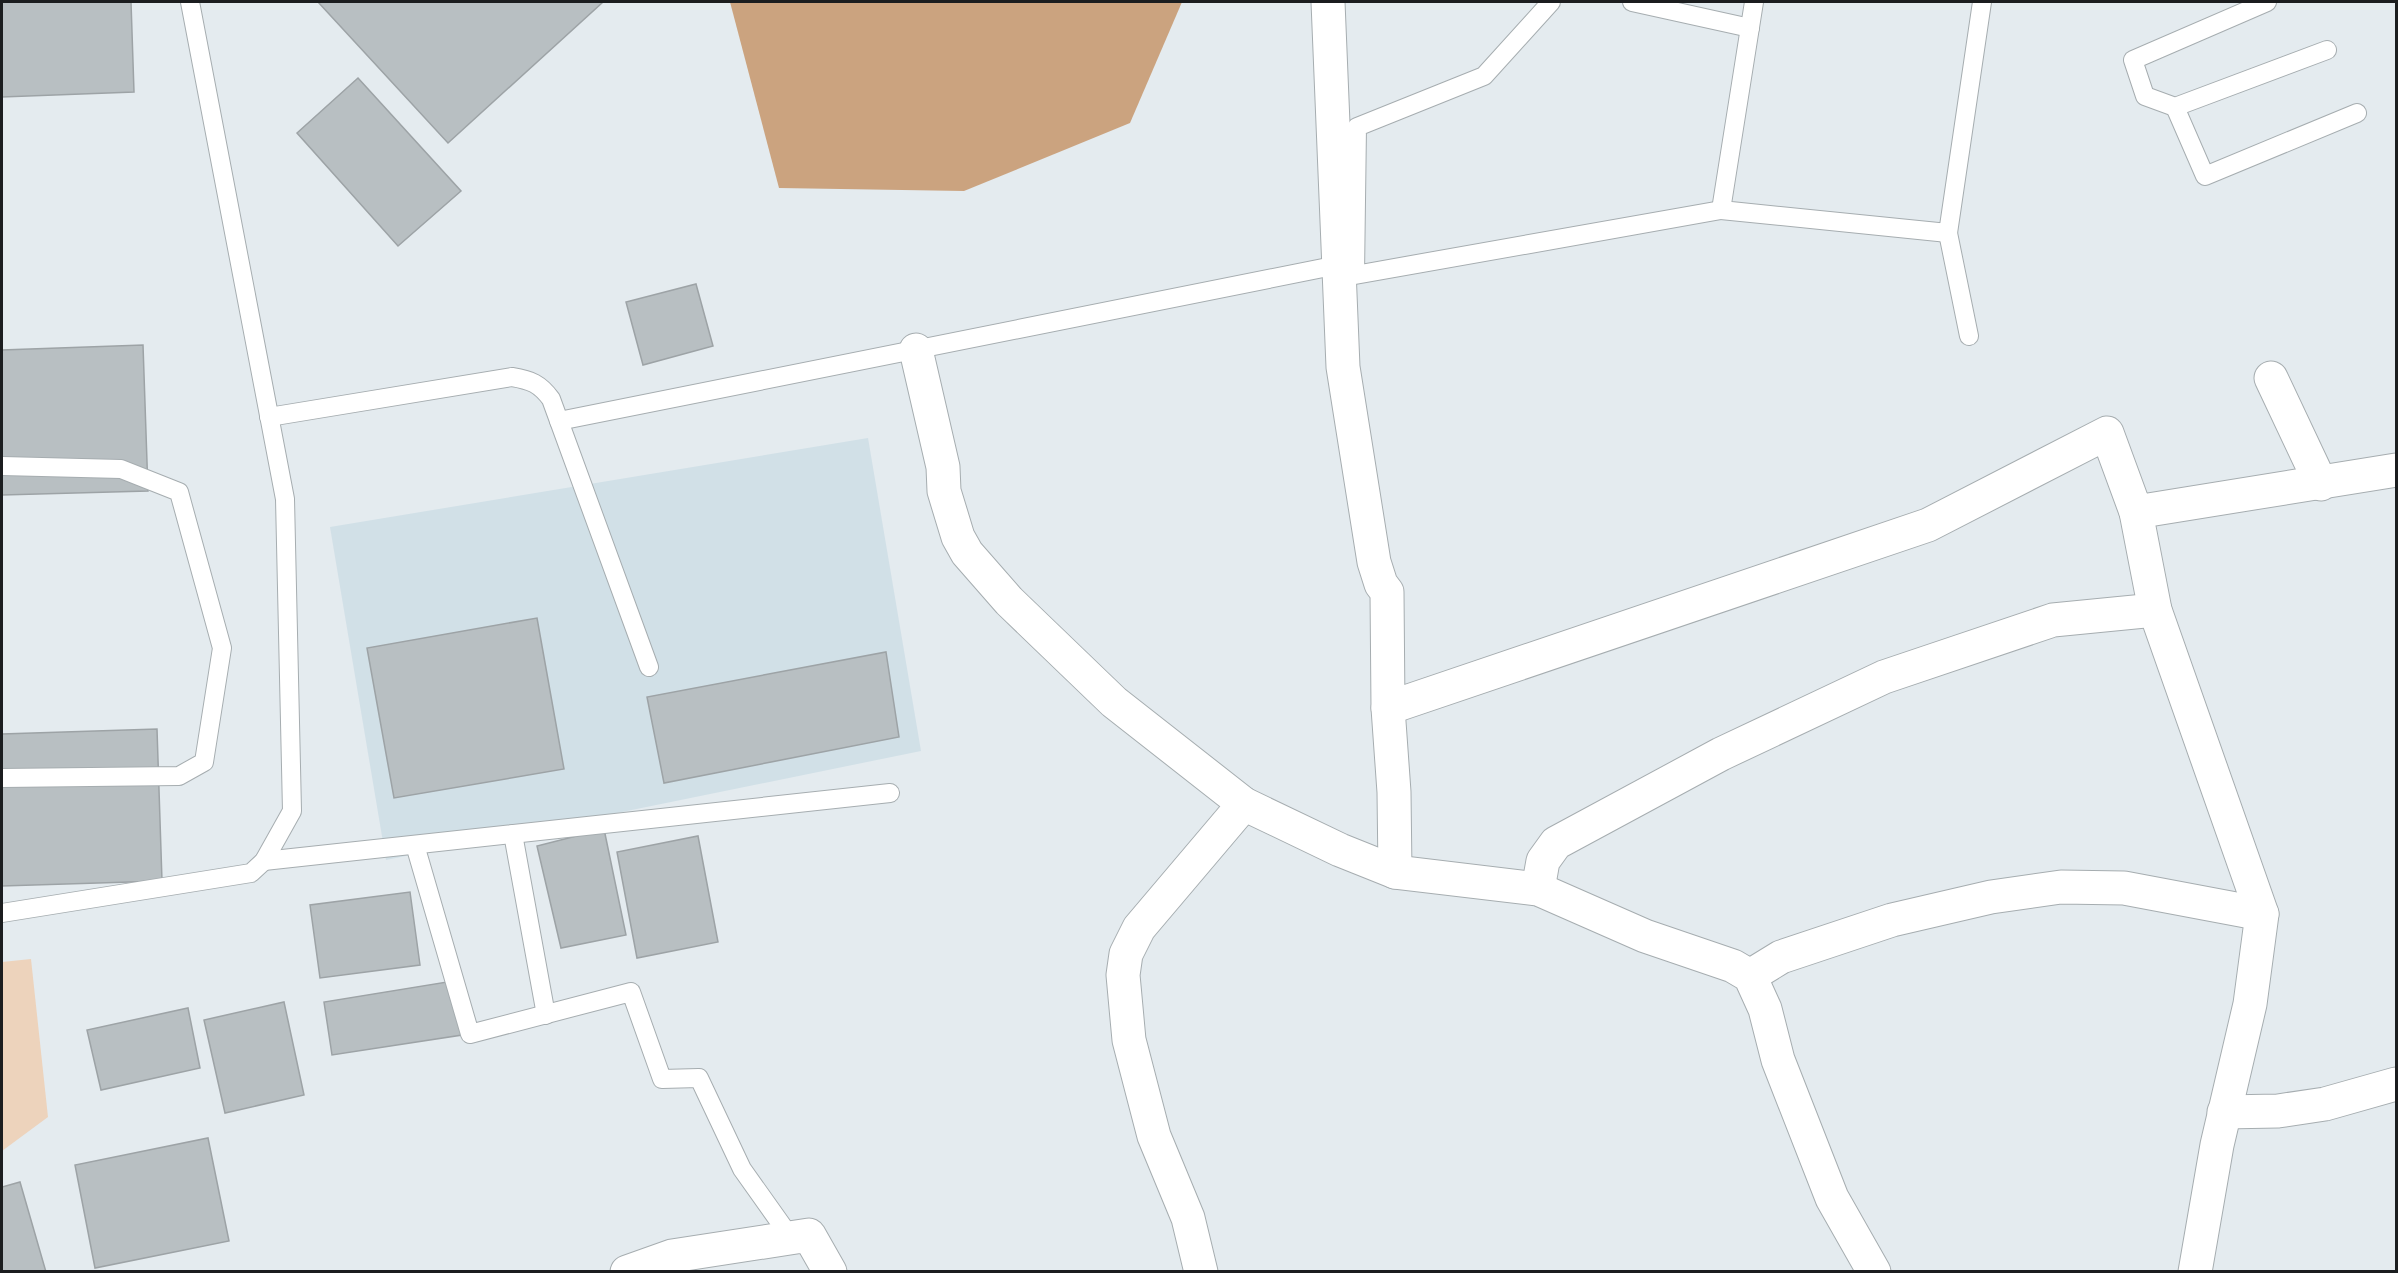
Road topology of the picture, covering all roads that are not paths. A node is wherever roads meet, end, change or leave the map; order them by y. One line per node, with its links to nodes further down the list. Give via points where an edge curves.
1 (190, 2): 18 (lane)
2 (1328, 2): 14 (street)
3 (1551, 2): 12 (lane, via 1485,76 1357,127 1355,276)
4 (1632, 2): 8 (lane)
5 (1754, 2): 8 (lane)
6 (1982, 2): 13 (lane)
7 (2267, 2): 10 (lane, via 2133,60 2145,96)
8 (1750, 28): 12 (lane)
9 (2327, 50): 10 (lane)
10 (2175, 107): 11 (lane, via 2205,176)
11 (2357, 113)
12 (1721, 210): 13 (lane)
13 (1948, 233): 15 (lane)
14 (1338, 265): 16 (lane); 26 (street, via 1343,367 1374,562 1387,592)
15 (1969, 336)
16 (916, 350): 19 (lane); 29 (street, via 943,467 944,491 967,553 1009,601 1114,702)
17 (2271, 378): 22 (street)
18 (269, 417): 19 (lane, via 512,377 533,381 543,388); 32 (lane, via 285,499 292,812)
19 (559, 421): 25 (lane)
20 (2, 466): 27 (lane, via 121,469 180,492 222,648 204,762 179,776)
21 (2397, 470): 22 (street)
22 (2321, 483): 23 (street)
23 (2136, 512): 24 (street); 26 (street, via 2107,433 1928,525)
24 (2155, 610): 34 (street, via 2053,620 1884,676 1721,754 1556,843 1543,861); 36 (street)
25 (649, 667)
26 (1388, 708): 33 (street)
27 (2, 778)
28 (890, 793): 30 (lane)
29 (1244, 804): 33 (street); 44 (street, via 1139,928 1126,954 1124,975 1129,1040 1154,1136 1188,1218)
30 (513, 834): 31 (lane); 38 (lane)
31 (415, 844): 32 (lane); 38 (lane, via 470,1034)
32 (264, 861): 35 (lane, via 251,873)
33 (1395, 872): 34 (street)
34 (1538, 889): 37 (street)
35 (2, 913)
36 (2262, 914): 37 (street, via 2124,888 2061,887 1991,897 1892,920 1781,957); 40 (street, via 2250,1004)
37 (1750, 976): 45 (street, via 1832,1198)
38 (546, 1015): 41 (lane, via 632,992 662,1079 699,1078 742,1169)
39 (2397, 1084): 40 (street, via 2325,1104 2278,1111)
40 (2224, 1112): 46 (street)
41 (791, 1238): 42 (street, via 672,1256); 43 (street, via 809,1235)
42 (627, 1272)
43 (830, 1272)
44 (1202, 1272)
45 (1874, 1272)
46 (2195, 1272)

